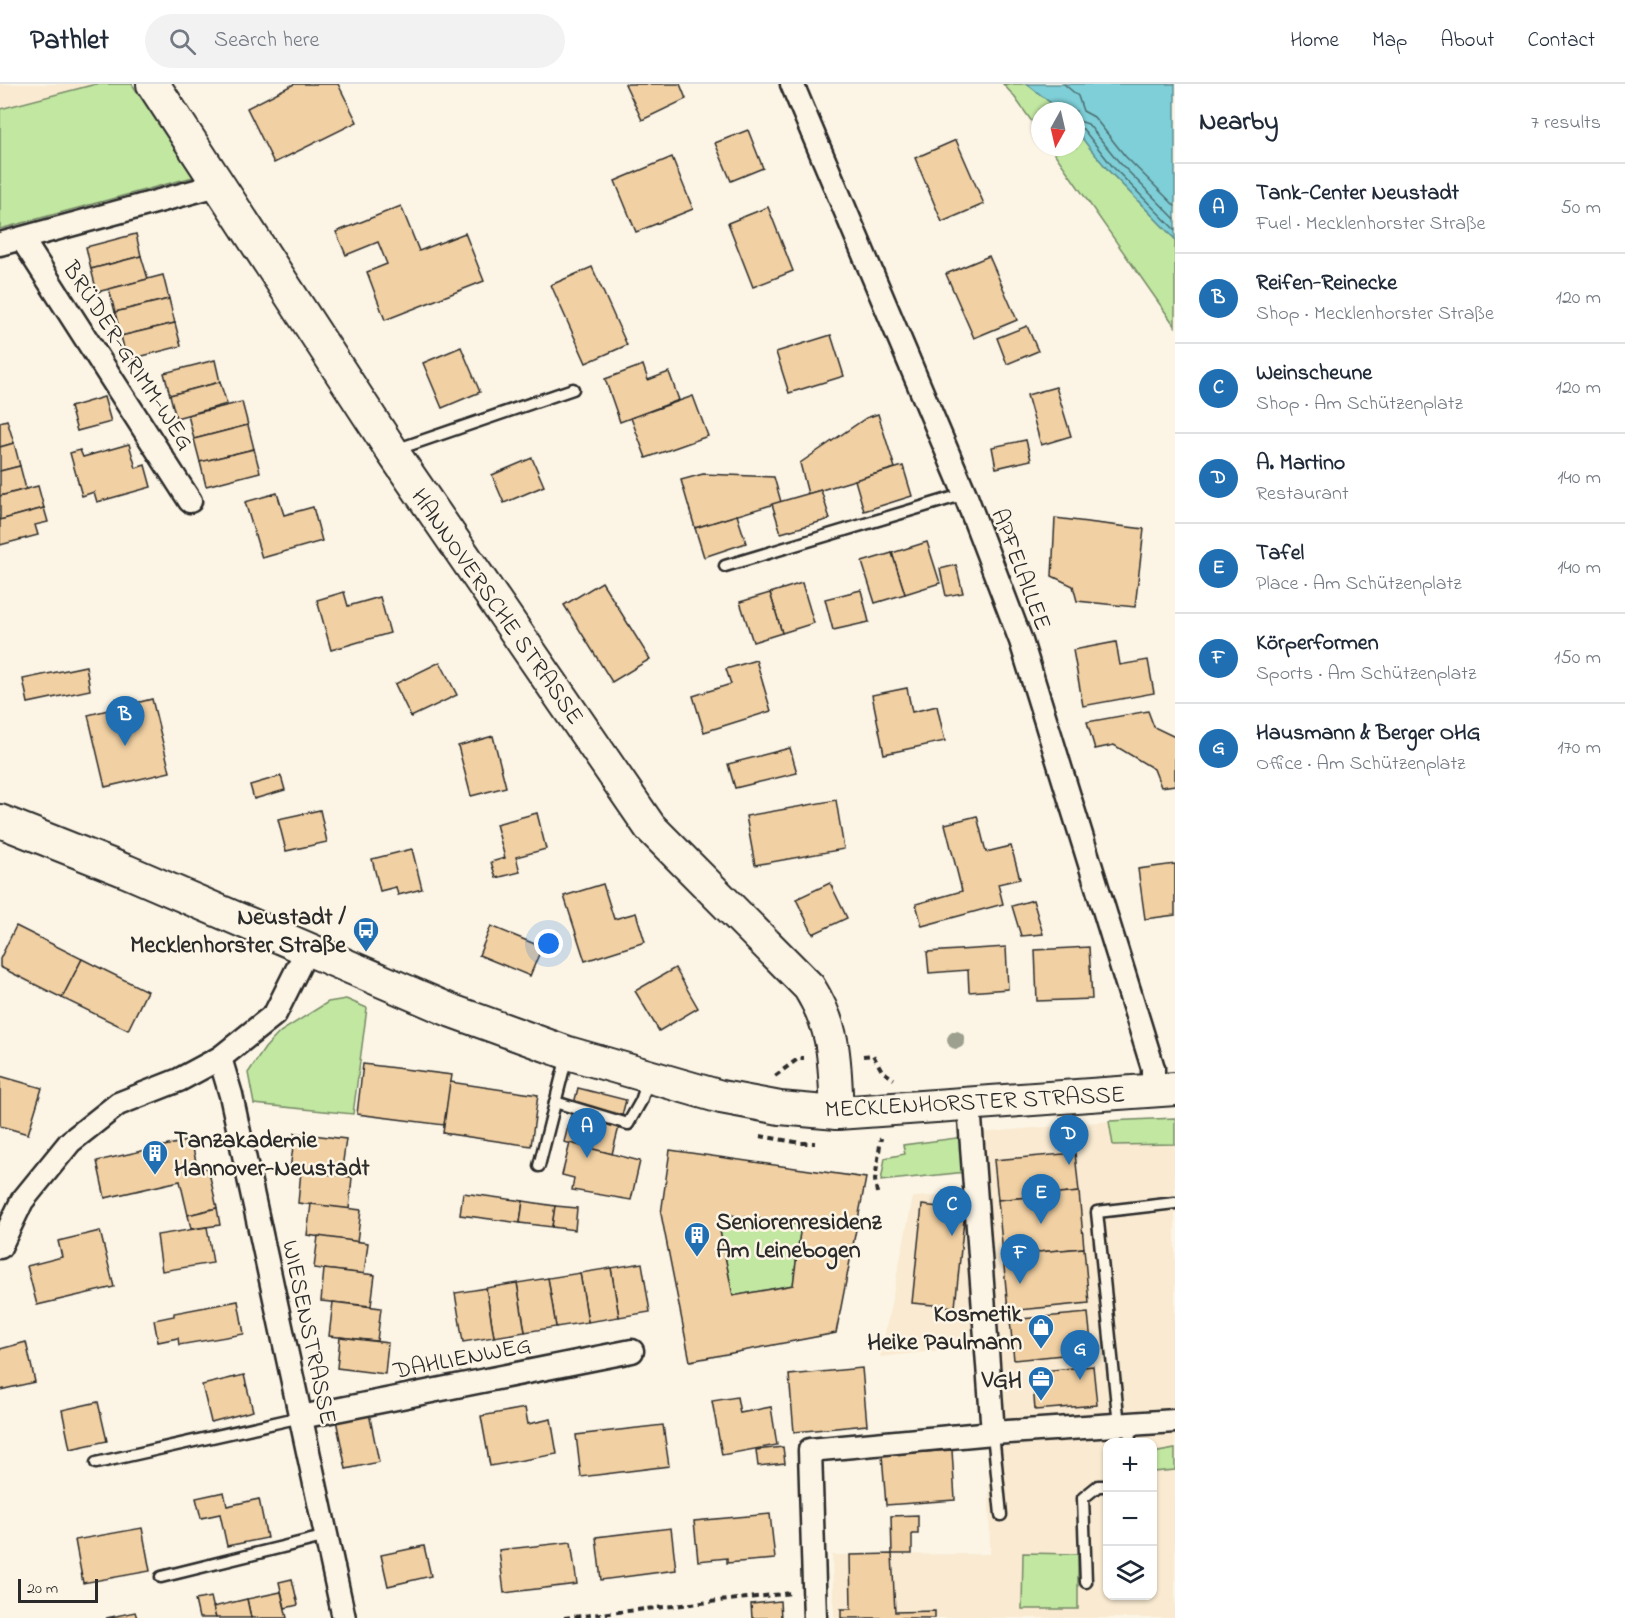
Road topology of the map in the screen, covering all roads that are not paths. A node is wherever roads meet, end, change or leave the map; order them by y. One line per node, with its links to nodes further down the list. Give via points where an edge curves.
1 (153, 84): 3 (main road, HANNOVERSCHE STRASSE)
2 (792, 84): 8 (street, APFELALLEE)
3 (218, 184): 4 (street, BRÜDER-GRIMM-WEG); 7 (main road, HANNOVERSCHE STRASSE)
4 (22, 239): 5 (street, BRÜDER-GRIMM-WEG); 9 (street, BRÜDER-GRIMM-WEG)
5 (0, 244)
6 (573, 389): 7 (lane)
7 (392, 451): 19 (main road, HANNOVERSCHE STRASSE, via 650,827 809,987 822,1008 832,1039)
8 (965, 494): 10 (lane); 16 (street, APFELALLEE, via 1021,641 1153,1068)
9 (190, 501)
10 (724, 566)
11 (0, 821): 12 (main road, MECKLENHORSTER STRASSE)
12 (307, 950): 13 (main road, MECKLENHORSTER STRASSE, via 452,1011); 14 (street, via 275,1014)
13 (568, 1053): 15 (main road, MECKLENHORSTER STRASSE); 17 (lane)
14 (220, 1058): 22 (street, via 179,1080 118,1104 70,1142 22,1201); 24 (street, WIESENSTRASSE)
15 (649, 1077): 17 (lane, via 628,1124); 19 (main road, MECKLENHORSTER STRASSE, via 721,1097)
16 (1164, 1090): 18 (main road, MECKLENHORSTER STRASSE)
17 (555, 1102): 20 (lane)
18 (969, 1105): 19 (main road, MECKLENHORSTER STRASSE); 27 (street)
19 (837, 1113)
20 (538, 1166)
21 (1175, 1203): 26 (lane, via 1097,1212)
22 (0, 1247)
23 (632, 1351): 24 (street, DAHLIENWEG)
24 (301, 1416): 28 (lane); 31 (street, WIESENSTRASSE)
25 (1175, 1421): 26 (street)
26 (1126, 1430): 27 (street)
27 (993, 1433): 30 (lane); 35 (street, via 810,1450)
28 (96, 1463)
29 (1103, 1486): 33 (lane, via 1083,1498)
30 (1001, 1515)
31 (327, 1536): 32 (lane); 34 (street, WIESENSTRASSE)
32 (161, 1577)
33 (1086, 1582)
34 (344, 1618)
35 (815, 1618)

